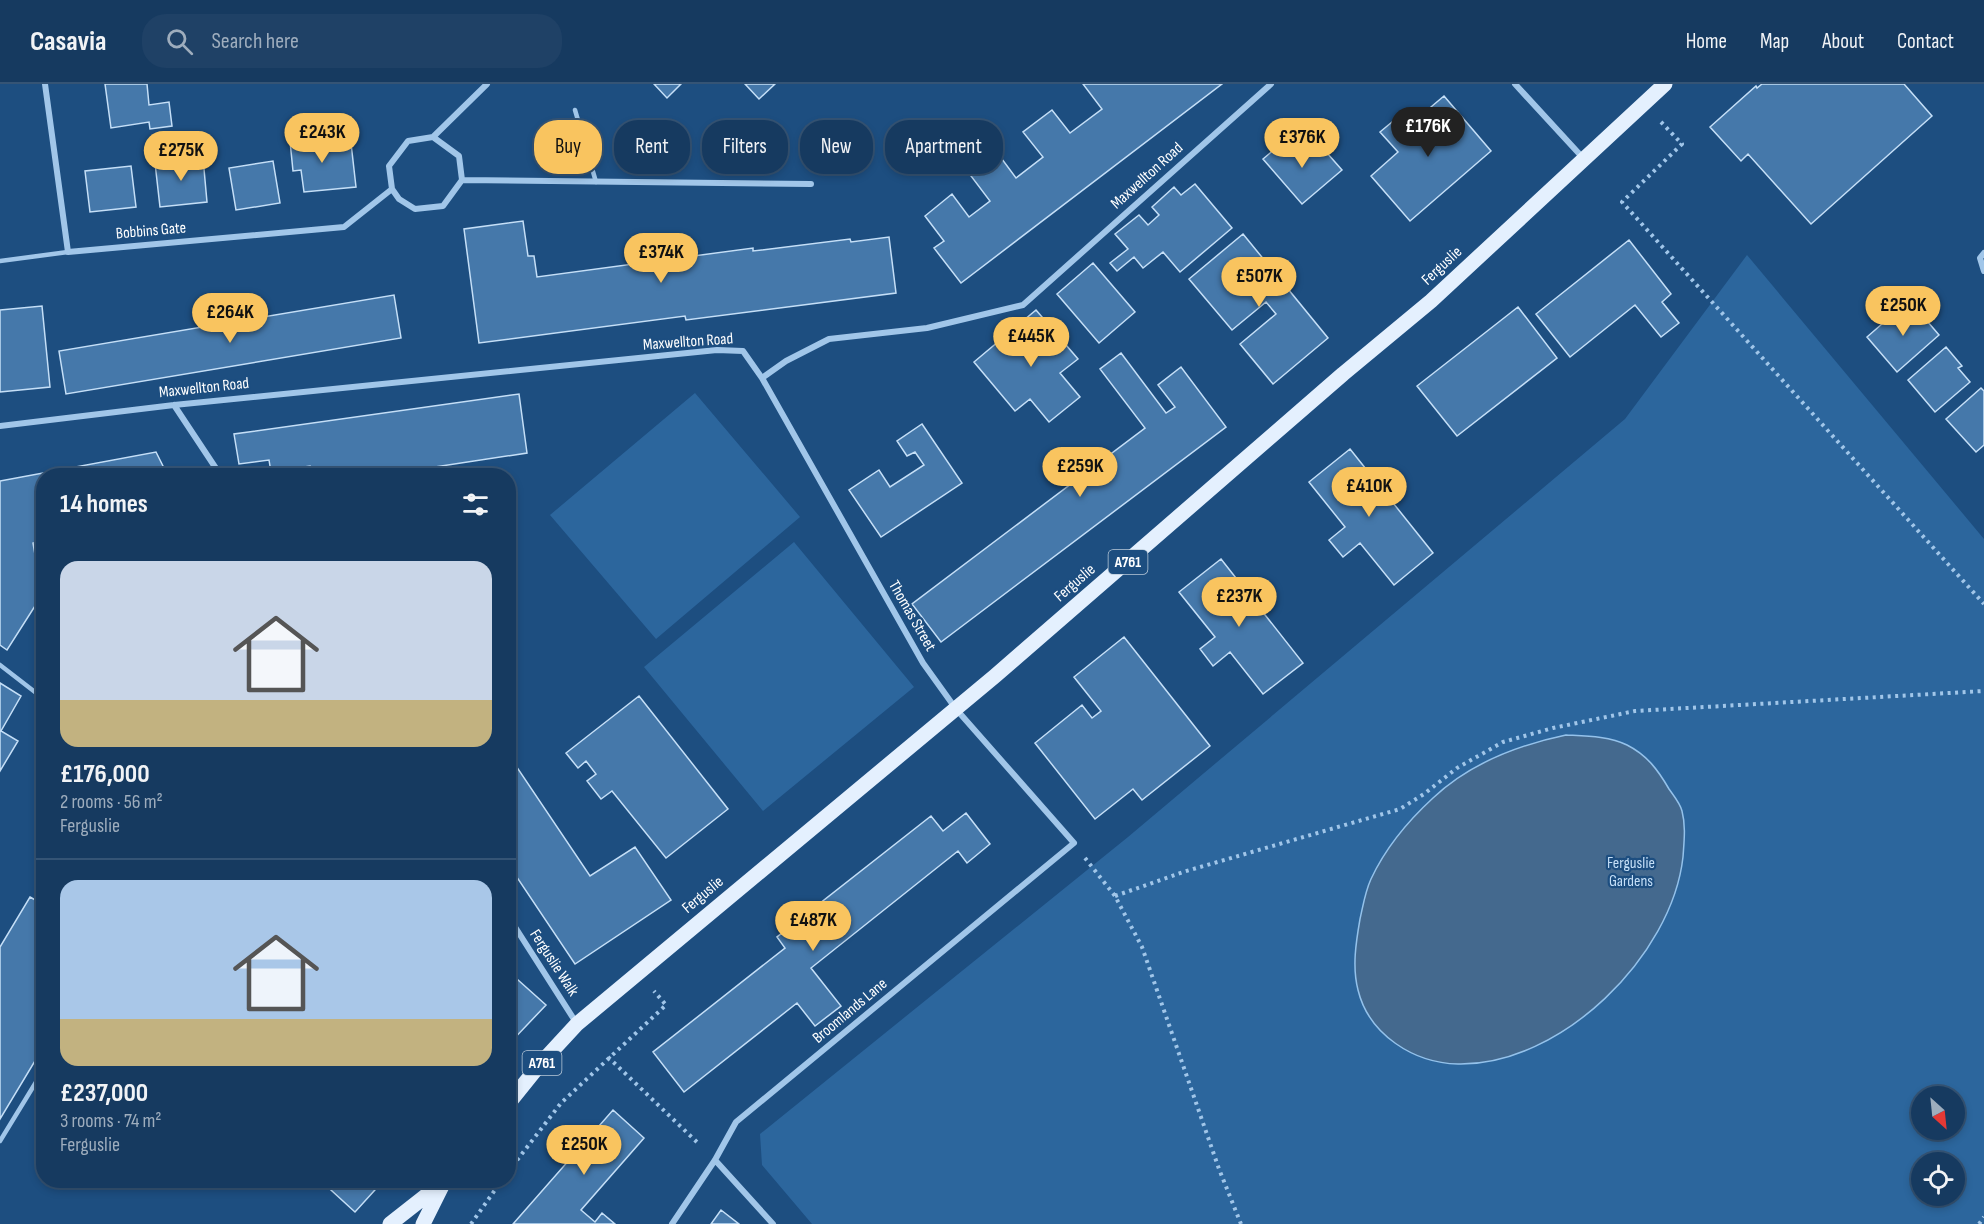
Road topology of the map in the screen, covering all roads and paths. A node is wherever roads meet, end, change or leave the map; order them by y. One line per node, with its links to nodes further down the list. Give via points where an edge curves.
1 (45, 84): 14 (street)
2 (487, 84): 8 (street)
3 (1270, 84): 18 (street, Maxwellton Road, via 1023,305 927,328 829,339)
4 (1515, 84): 9 (street)
5 (1665, 84): 6 (main road, Ferguslie / A761)
6 (1644, 104): 9 (main road, Ferguslie / A761); 22 (path, via 1682,144 1622,202)
7 (575, 110): 11 (lane)
8 (433, 137): 10 (street, via 459,156); 13 (street, via 408,141 389,166)
9 (1584, 160): 26 (main road, Ferguslie / A761, via 1431,301)
10 (462, 180): 11 (street); 13 (street, via 443,206 414,209)
11 (596, 182): 12 (street)
12 (811, 184)
13 (392, 189): 14 (street, Bobbins Gate, via 344,227)
14 (68, 252): 16 (lane)
15 (1984, 253): 17 (street, via 1980,258)
16 (0, 261)
17 (1984, 271)
18 (762, 378): 19 (street, Maxwellton Road, via 743,351 717,350); 26 (street, Thomas Street, via 923,663)
19 (174, 405): 20 (street, Maxwellton Road); 21 (street)
20 (0, 426)
21 (216, 468)
22 (1984, 604)
23 (0, 665): 25 (lane)
24 (1984, 691): 28 (path, via 1635,711 1553,728 1503,742 1457,768 1400,809 1183,872)
25 (36, 693)
26 (956, 709): 27 (street, Thomas Street); 30 (main road, Ferguslie / A761)
27 (1074, 843): 28 (path); 36 (street, Broomlands Lane, via 736,1122)
28 (1115, 897): 47 (path, via 1142,947)
29 (516, 929): 31 (street, Ferguslie Walk)
30 (639, 972): 31 (main road, Ferguslie / A761); 32 (path, via 666,1005)
31 (577, 1024): 34 (main road, A761)
32 (608, 1057): 36 (path); 37 (path, via 561,1103)
33 (36, 1083): 35 (lane)
34 (516, 1094)
35 (0, 1141)
36 (715, 1160): 45 (street, Broomlands Lane); 46 (street)
37 (516, 1162)
38 (437, 1188): 42 (main road)
39 (442, 1188): 43 (main road)
40 (496, 1188): 44 (path)
41 (1984, 1217): 48 (path)
42 (390, 1224)
43 (423, 1224)
44 (471, 1224)
45 (672, 1224)
46 (773, 1224)
47 (1241, 1224)
48 (1979, 1224)

